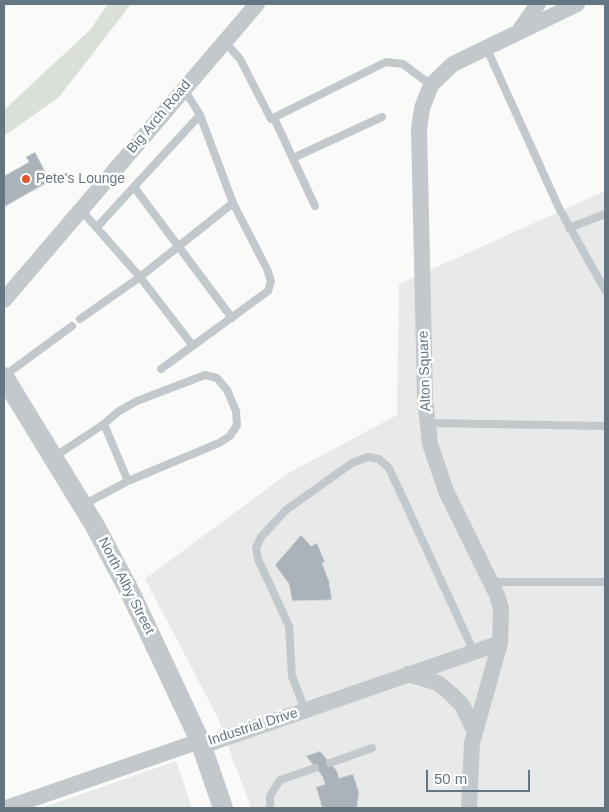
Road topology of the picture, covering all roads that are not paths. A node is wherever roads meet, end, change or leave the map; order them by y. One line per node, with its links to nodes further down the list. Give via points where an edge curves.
1 (257, 4): 5 (street, Big Arch Road)
2 (538, 4): 4 (street)
3 (577, 4): 4 (street, Alton Square)
4 (519, 32): 6 (street, Alton Square)
5 (224, 41): 8 (street, Big Arch Road); 11 (lane, via 240,59 271,119)
6 (486, 47): 7 (street, Alton Square, via 453,64); 19 (lane)
7 (431, 85): 11 (lane, via 403,64 386,62); 30 (street, Alton Square, via 422,108 419,129)
8 (184, 88): 9 (lane); 16 (street, Big Arch Road)
9 (200, 115): 13 (lane); 14 (lane)
10 (382, 117): 12 (lane)
11 (274, 118): 12 (lane)
12 (293, 158): 15 (lane)
13 (134, 187): 18 (lane); 20 (lane)
14 (233, 203): 20 (lane); 24 (lane, via 271,282 268,291)
15 (315, 206)
16 (80, 210): 18 (lane); 23 (street, Big Arch Road)
17 (605, 214): 19 (lane)
18 (97, 227): 21 (lane)
19 (569, 228): 22 (lane)
20 (177, 247): 21 (lane); 24 (lane)
21 (140, 277): 25 (lane); 27 (lane)
22 (605, 290)
23 (4, 300)
24 (232, 318): 27 (lane)
25 (80, 319)
26 (72, 326): 29 (lane)
27 (192, 346): 28 (lane)
28 (161, 369)
29 (4, 377): 33 (street, North Alby Street)
30 (427, 423): 32 (lane); 36 (street, Alton Square, via 437,470)
31 (104, 424): 33 (lane); 34 (lane); 34 (lane, via 137,401 205,375 217,378 227,390 236,411 237,425 219,444)
32 (605, 426)
33 (54, 457): 35 (street, North Alby Street)
34 (128, 481): 35 (lane)
35 (83, 506): 43 (street, North Alby Street, via 132,594)
36 (491, 582): 37 (lane); 38 (street, Alton Square, via 501,609)
37 (605, 582)
38 (500, 642): 39 (street, Industrial Drive); 42 (street, Alton Square)
39 (474, 652): 40 (street, Industrial Drive); 41 (lane, via 389,468 374,458 352,463 286,510 261,537 256,548 288,626 292,676)
40 (408, 674): 41 (street, Industrial Drive); 42 (street, via 438,683 451,694 462,706)
41 (305, 710): 43 (street, Industrial Drive, via 205,745)
42 (474, 730): 50 (street, Alton Square)
43 (200, 741): 47 (street, Industrial Drive); 48 (street, North Alby Street)
44 (372, 748): 45 (lane)
45 (330, 763)
46 (316, 768): 49 (lane, via 280,780 270,796)
47 (6, 808)
48 (223, 808)
49 (270, 808)
50 (469, 808)

